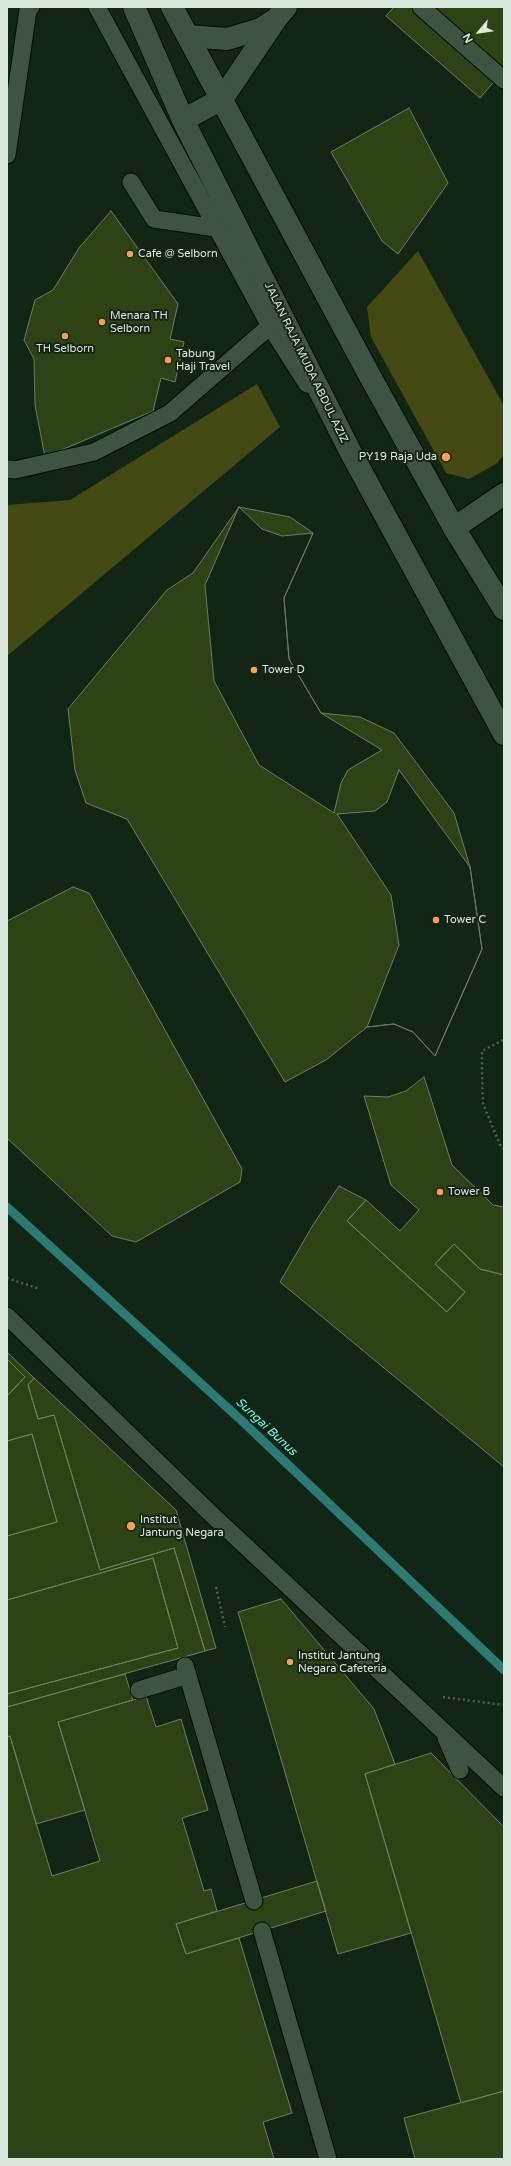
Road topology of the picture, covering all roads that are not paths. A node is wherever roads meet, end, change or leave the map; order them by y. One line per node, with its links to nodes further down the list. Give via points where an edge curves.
1 (31, 7): 11 (lane, via 28,10)
2 (97, 7): 15 (lane)
3 (134, 7): 10 (main road, JALAN RAJA MUDA ABDUL AZIZ)
4 (172, 7): 7 (main road)
5 (421, 7): 8 (lane)
6 (281, 13): 7 (main road, via 261,29 227,38); 9 (main road)
7 (188, 36): 9 (main road)
8 (504, 80)
9 (222, 99): 10 (main road); 21 (main road)
10 (183, 120): 12 (main road, JALAN RAJA MUDA ABDUL AZIZ)
11 (10, 121): 13 (lane)
12 (201, 153): 15 (lane); 18 (main road, JALAN RAJA MUDA ABDUL AZIZ)
13 (7, 155)
14 (131, 182): 16 (lane, via 154,219)
15 (198, 195): 16 (lane)
16 (216, 228): 17 (lane)
17 (270, 326): 18 (lane); 19 (lane, via 170,413 94,452 15,470)
18 (350, 451): 23 (main road, JALAN RAJA MUDA ABDUL AZIZ)
19 (7, 469)
20 (504, 494): 21 (main road)
21 (454, 528): 22 (main road)
22 (504, 609)
23 (504, 734)
24 (7, 1316): 26 (lane, via 209,1512)
25 (139, 1690): 29 (lane, via 187,1670)
26 (443, 1730): 27 (lane); 28 (lane)
27 (460, 1770)
28 (504, 1788)
29 (254, 1900)
30 (262, 1930): 31 (lane)
31 (328, 2159)

